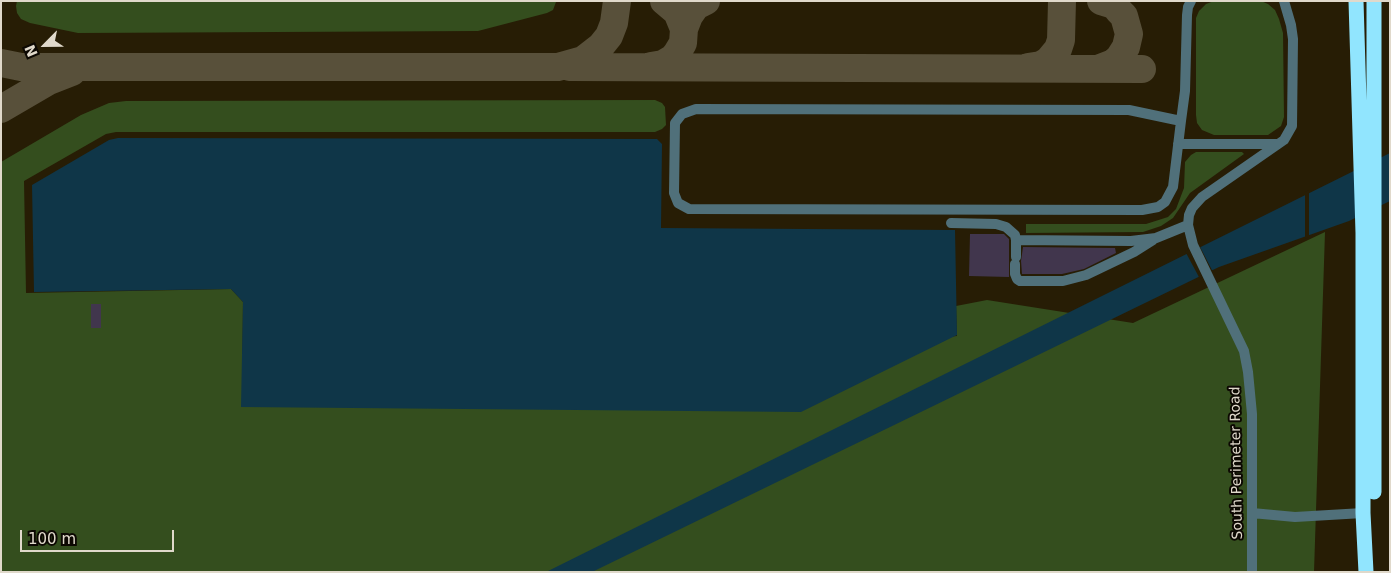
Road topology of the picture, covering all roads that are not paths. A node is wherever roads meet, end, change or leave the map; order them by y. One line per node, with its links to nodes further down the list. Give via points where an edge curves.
1 (1191, 1): 5 (lane, via 1186,15)
2 (1284, 1): 7 (lane, via 1293,39 1293,118 1289,133)
3 (1354, 1): 8 (highway)
4 (1374, 1): 8 (highway)
5 (1182, 121): 6 (lane); 6 (lane, via 1129,110 696,108 682,114 675,123 674,193 678,203 689,209 1150,209 1169,196)
6 (1178, 144): 7 (lane)
7 (1278, 144): 10 (lane, via 1202,197 1189,214)
8 (1367, 153): 11 (highway)
9 (951, 223): 13 (lane, via 1002,225)
10 (1188, 225): 12 (lane); 14 (lane, South Perimeter Road, via 1193,246 1244,351 1252,414)
11 (1369, 232): 15 (highway); 18 (highway)
12 (1156, 238): 13 (lane, via 1131,241); 13 (lane, via 1134,252 1063,281 1020,281 1016,278)
13 (1016, 240)
14 (1252, 513): 15 (lane, via 1295,517); 16 (lane, South Perimeter Road)
15 (1364, 513): 17 (highway)
16 (1252, 572)
17 (1366, 572)
18 (1373, 572)

